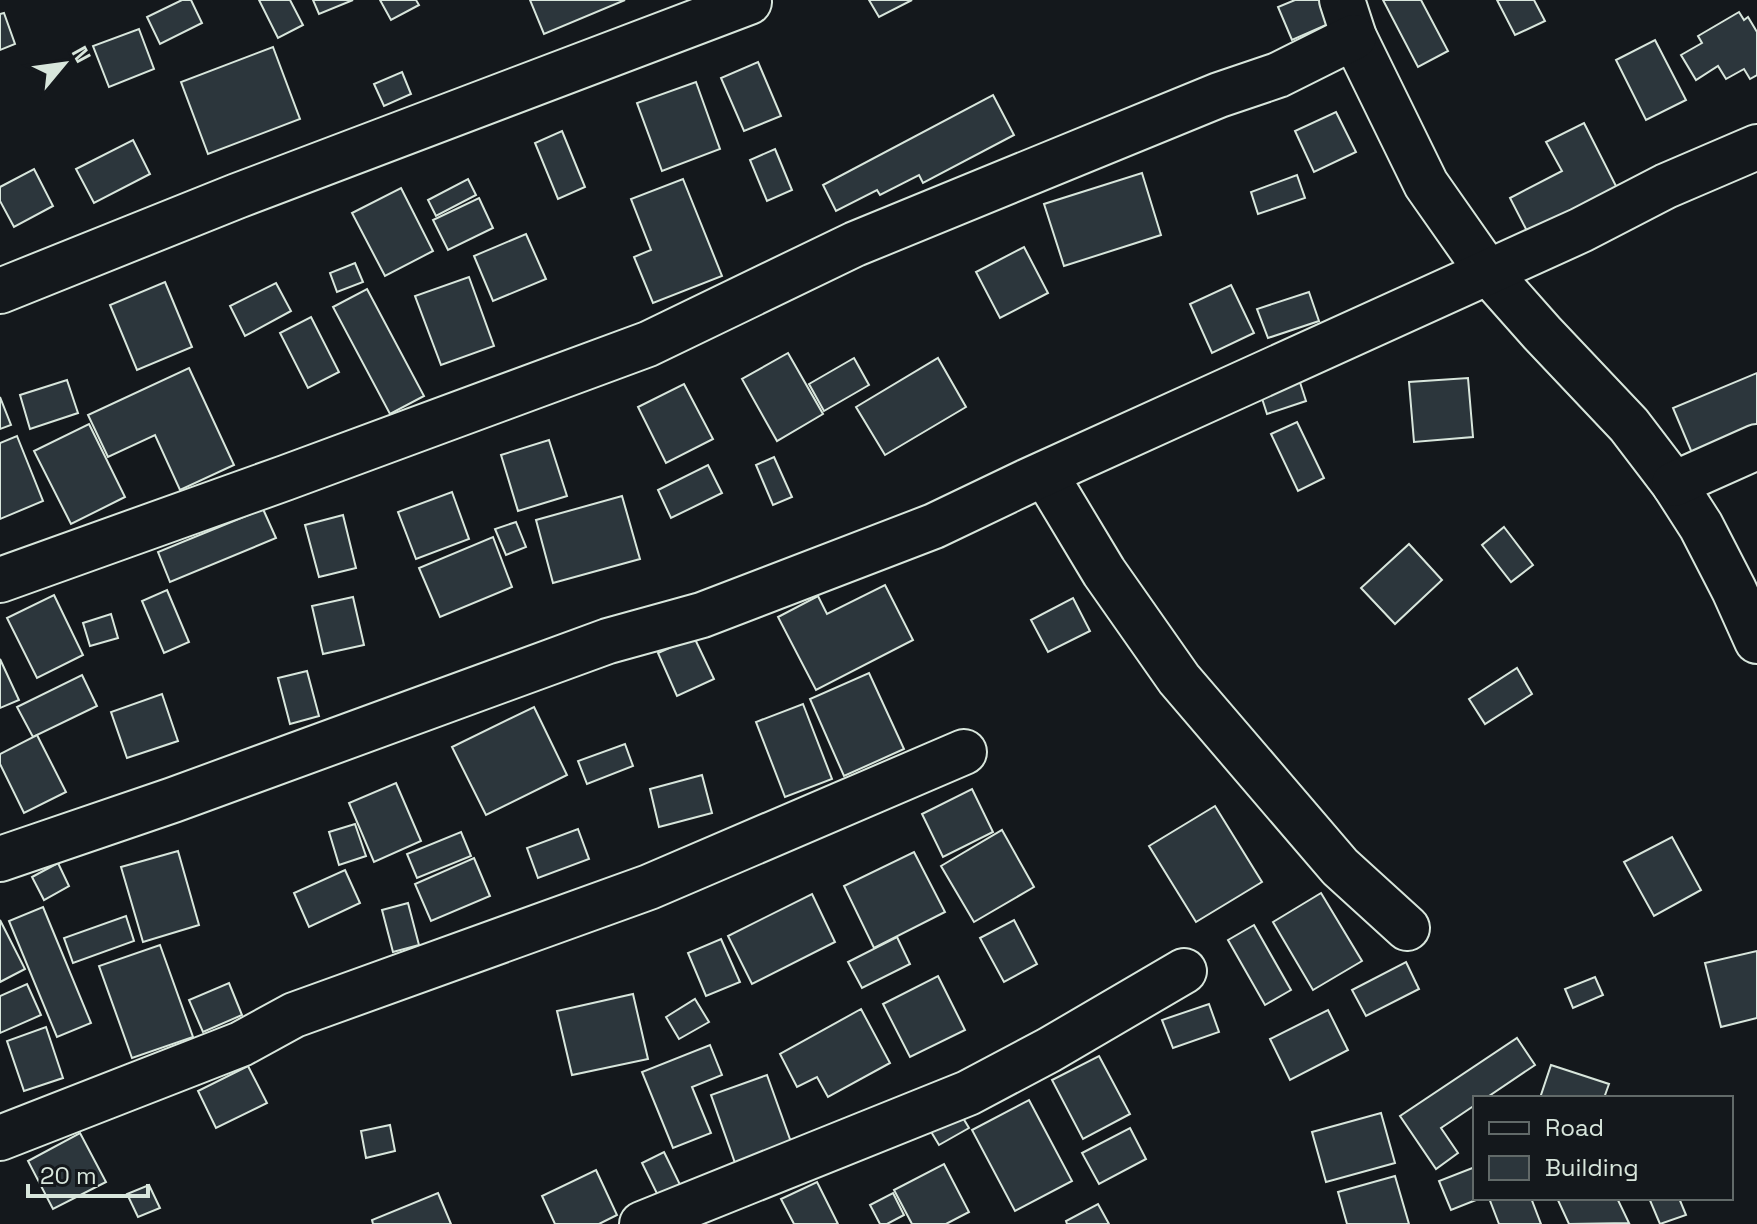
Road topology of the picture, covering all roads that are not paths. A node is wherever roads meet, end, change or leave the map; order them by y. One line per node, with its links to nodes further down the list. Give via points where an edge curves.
1 (749, 2): 5 (street)
2 (1348, 18): 4 (street, via 1426,184); 9 (street, via 1278,75 855,244 648,344)
3 (1757, 147): 4 (street)
4 (1487, 271): 7 (street); 8 (street, via 1629,425)
5 (0, 291)
6 (1757, 447): 8 (street)
7 (1045, 474): 12 (street, via 934,526 702,615 608,641); 13 (street, via 1104,572 1179,679 1340,867)
8 (1674, 484): 10 (street, via 1701,526)
9 (0, 580)
10 (1757, 641)
11 (964, 752): 15 (street, via 649,887 294,1015 241,1044)
12 (0, 859)
13 (1407, 928)
14 (1184, 971): 16 (street, via 968,1093)
15 (0, 1138)
16 (642, 1224)

